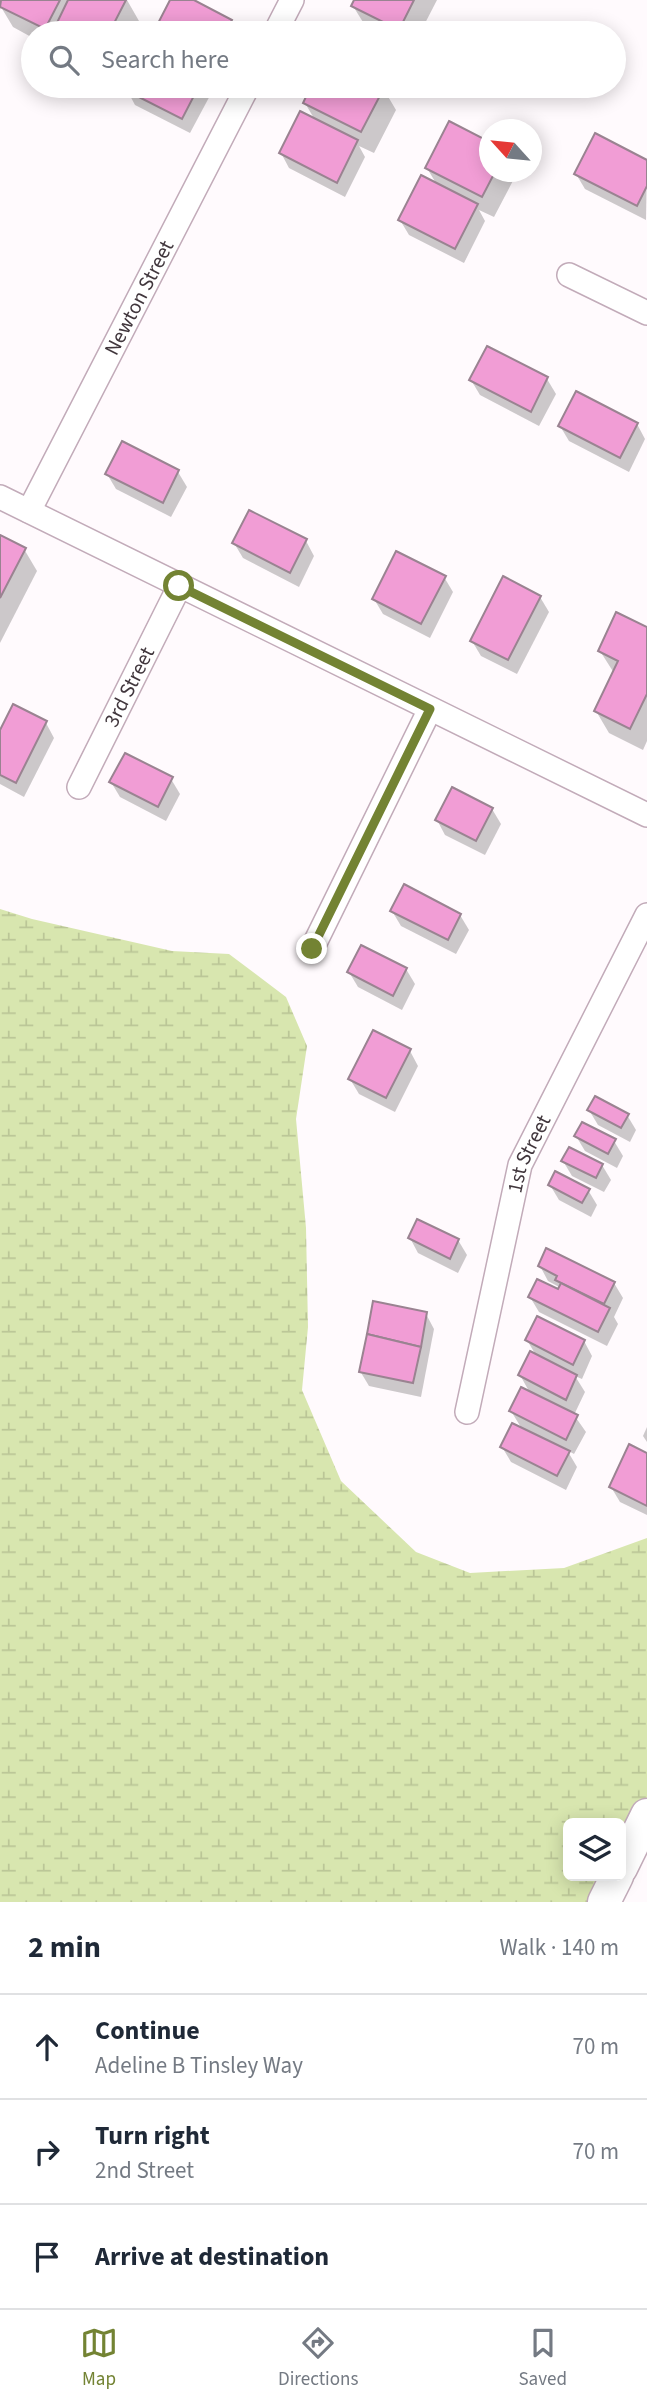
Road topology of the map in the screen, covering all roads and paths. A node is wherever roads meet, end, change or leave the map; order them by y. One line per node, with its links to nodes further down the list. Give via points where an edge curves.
1 (292, 0): 2 (street)
2 (281, 21)
3 (242, 98): 7 (street, Newton Street)
4 (569, 275): 5 (street)
5 (647, 313)
6 (0, 497): 7 (street)
7 (29, 510): 8 (street)
8 (179, 586): 9 (street); 10 (street, 3rd Street)
9 (430, 709): 11 (street); 13 (street)
10 (79, 787)
11 (647, 816)
12 (647, 915): 14 (street, 1st Street, via 520,1165)
13 (312, 949)
14 (467, 1412)
15 (647, 1815): 16 (main road)
16 (626, 1858)
17 (614, 1881): 18 (main road)
18 (604, 1902)

